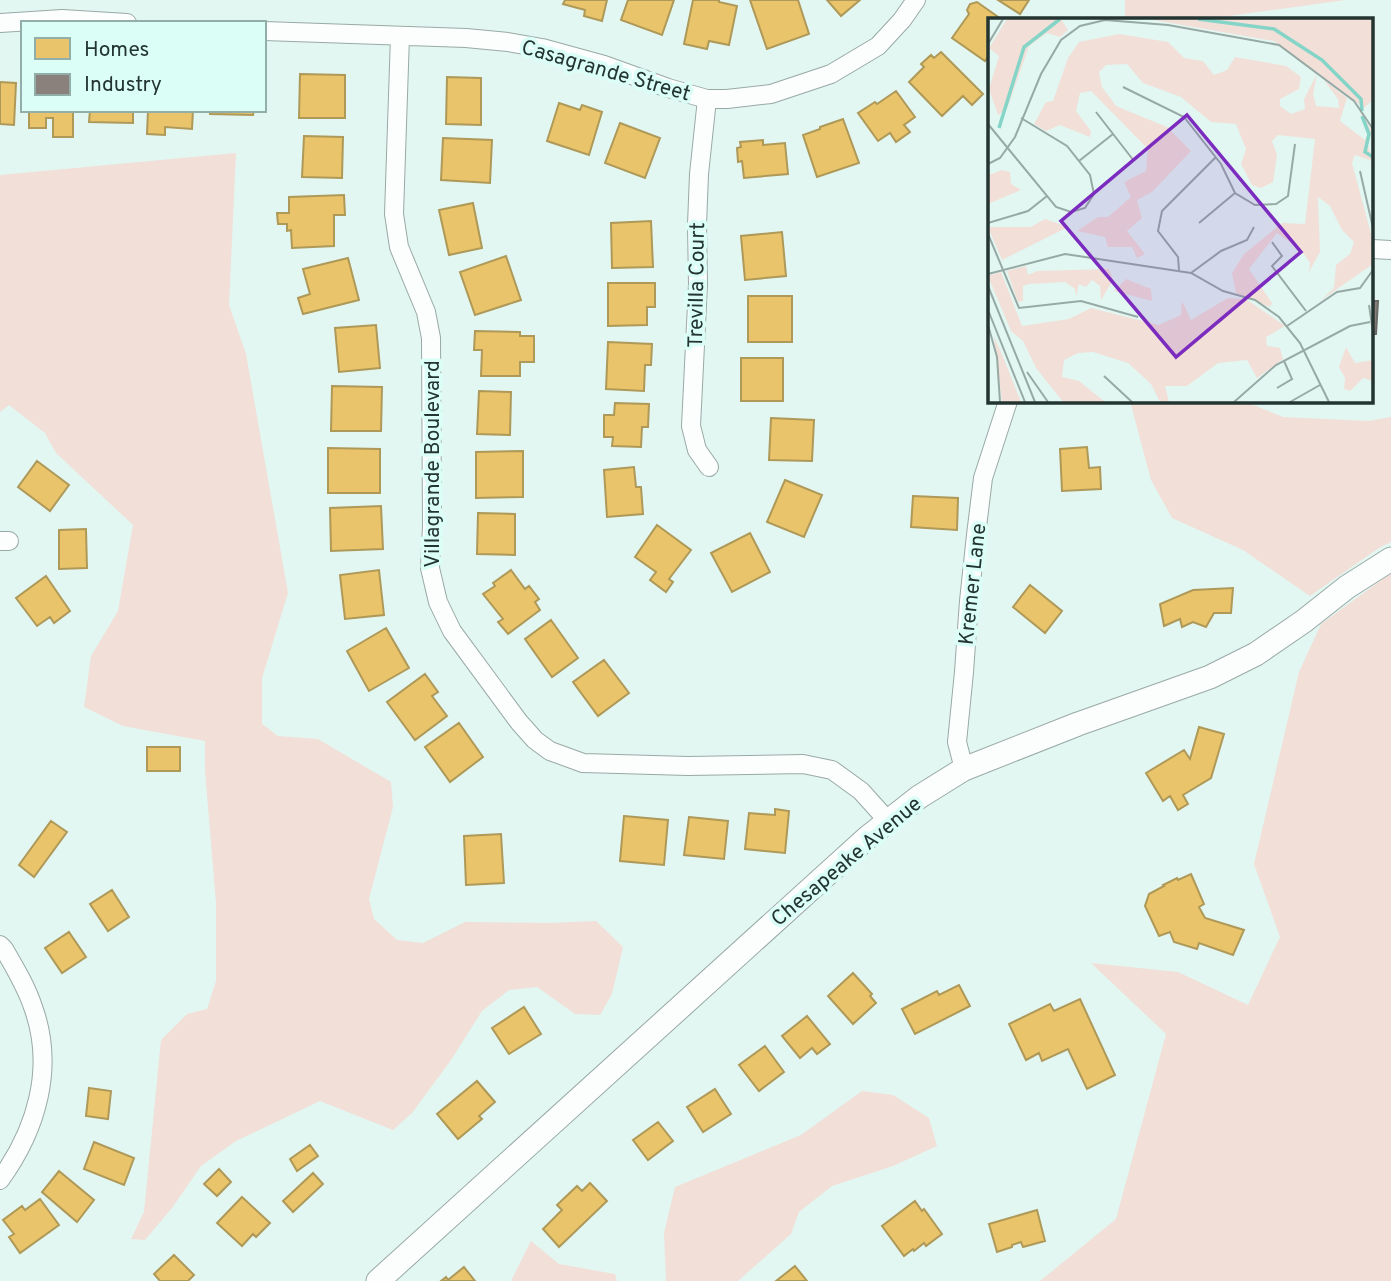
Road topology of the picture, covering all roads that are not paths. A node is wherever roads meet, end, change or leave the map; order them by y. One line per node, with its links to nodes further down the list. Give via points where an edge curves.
1 (916, 0): 8 (street, Casagrande Street, via 878,46 831,74 771,94)
2 (31, 21): 3 (street)
3 (94, 21)
4 (21, 22): 5 (street)
5 (0, 23)
6 (266, 31): 7 (street, Casagrande Street)
7 (400, 36): 8 (street, Casagrande Street, via 466,38 542,48); 13 (street, Villagrande Boulevard, via 394,214 399,247 426,312 431,338 430,568 438,602 452,631 519,722 550,751 583,762 803,764 847,780)
8 (707, 99): 10 (street, Trevilla Court, via 699,174 691,426 697,450)
9 (1008, 402): 12 (street, Kremer Lane, via 983,478 976,535 957,741)
10 (709, 467)
11 (1391, 559): 12 (street, Chesapeake Avenue, via 1237,664)
12 (964, 769): 13 (street, Chesapeake Avenue)
13 (888, 821): 16 (street, Chesapeake Avenue)
14 (0, 945): 15 (street, via 34,1008 43,1060 38,1103 25,1138)
15 (0, 1180)
16 (377, 1281)

